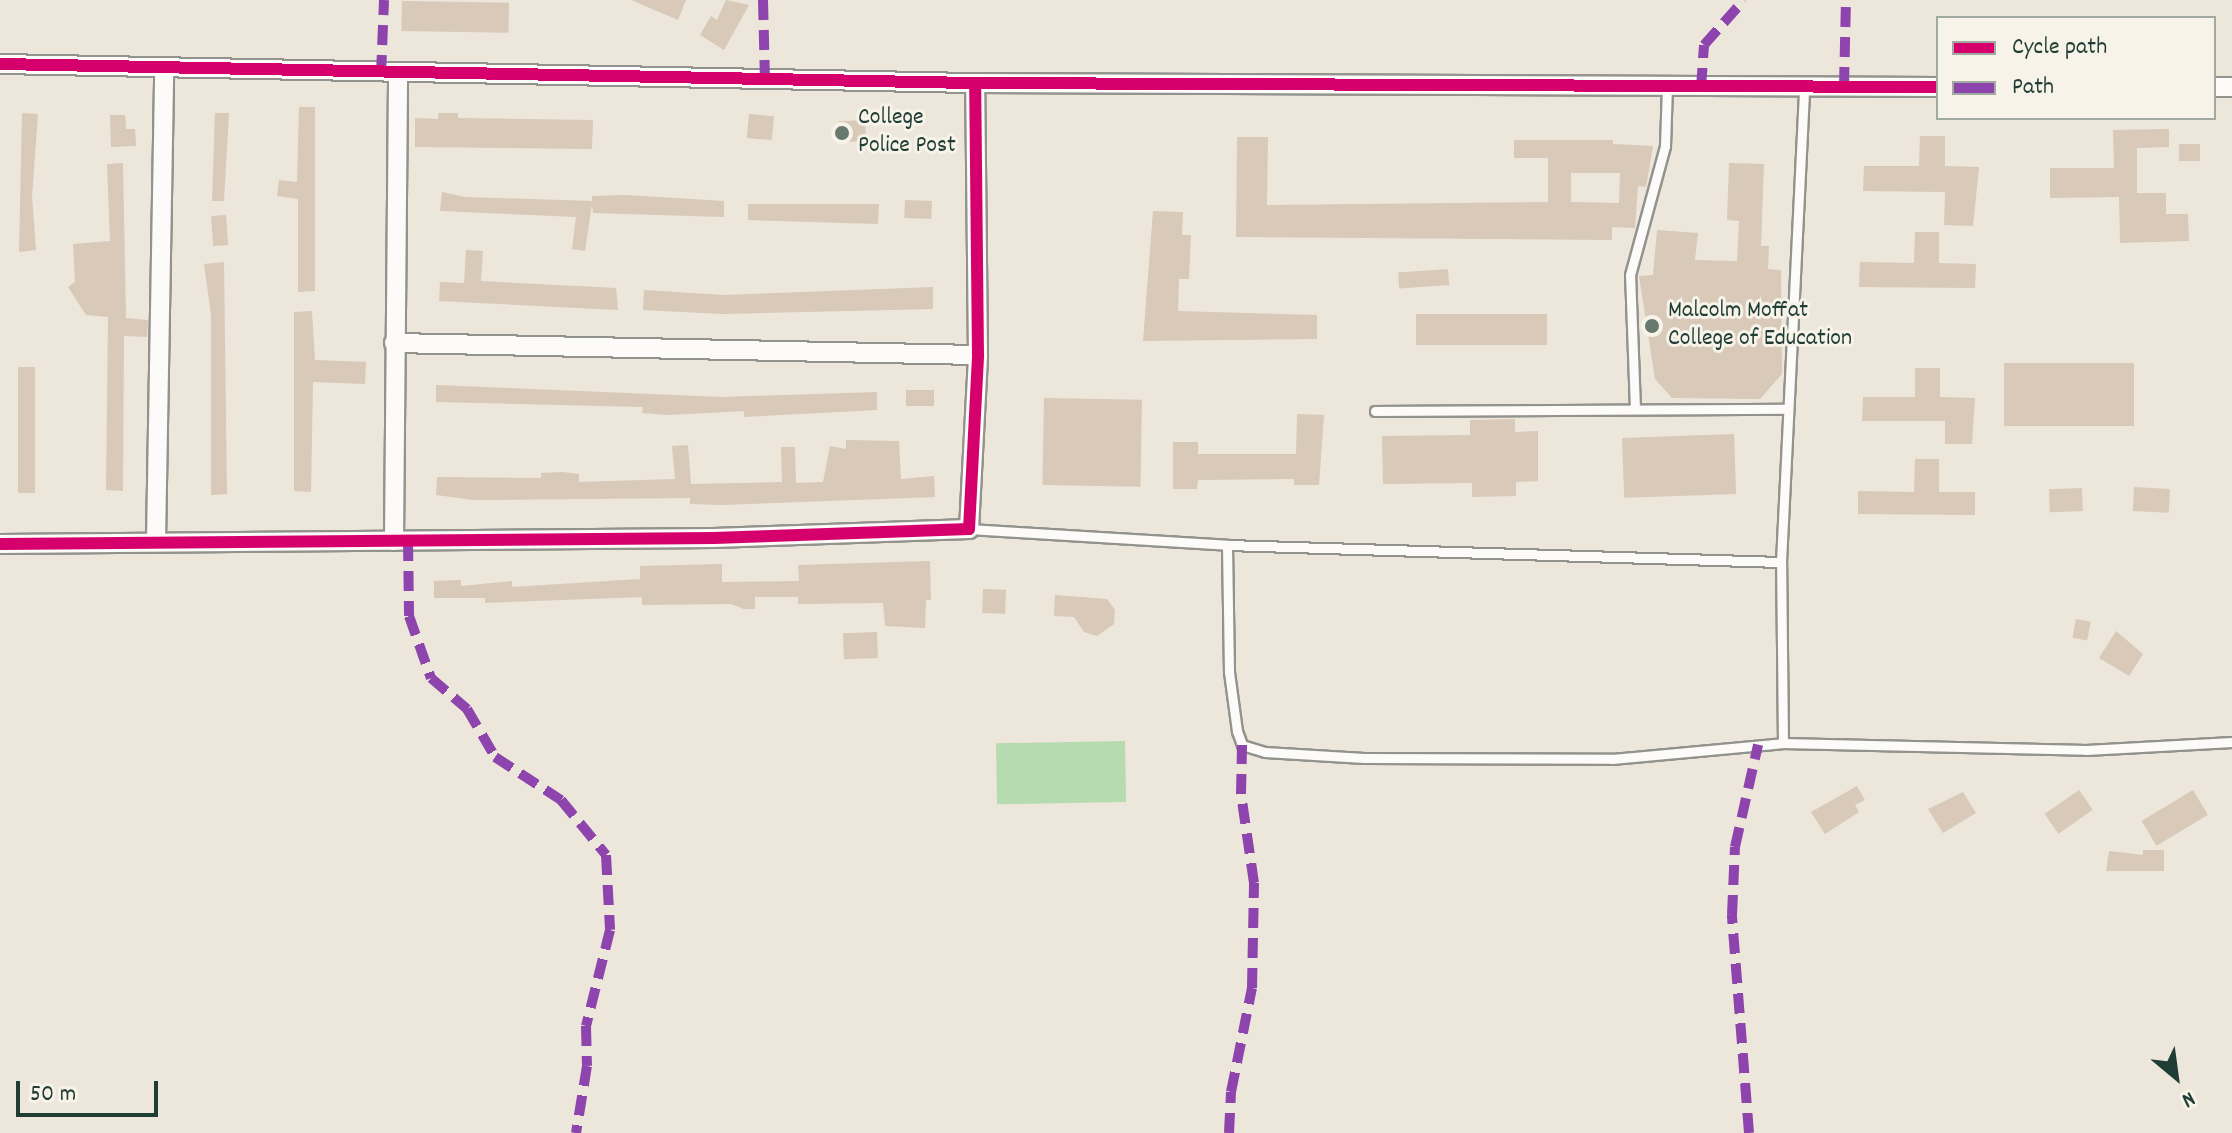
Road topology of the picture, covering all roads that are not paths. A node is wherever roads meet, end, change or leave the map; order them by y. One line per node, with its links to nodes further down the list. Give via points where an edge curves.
1 (0, 64): 2 (street)
2 (164, 67): 3 (street); 14 (street)
3 (398, 75): 4 (street); 8 (street)
4 (975, 83): 5 (street); 9 (street)
5 (1667, 87): 6 (street); 10 (lane, via 1665,146 1630,275)
6 (1804, 87): 7 (street); 11 (lane)
7 (1936, 87)
8 (394, 343): 9 (street); 15 (street)
9 (978, 355): 13 (street)
10 (1635, 409): 11 (lane); 12 (lane)
11 (1787, 409): 18 (lane)
12 (1375, 411)
13 (969, 529): 15 (street); 17 (lane)
14 (156, 541): 15 (street); 16 (street)
15 (394, 541)
16 (0, 544)
17 (1227, 545): 18 (lane); 20 (lane, via 1229,672 1242,745 1265,752 1364,758 1612,759)
18 (1781, 562): 20 (lane)
19 (2232, 742): 20 (lane, via 2086,750)
20 (1783, 743)

